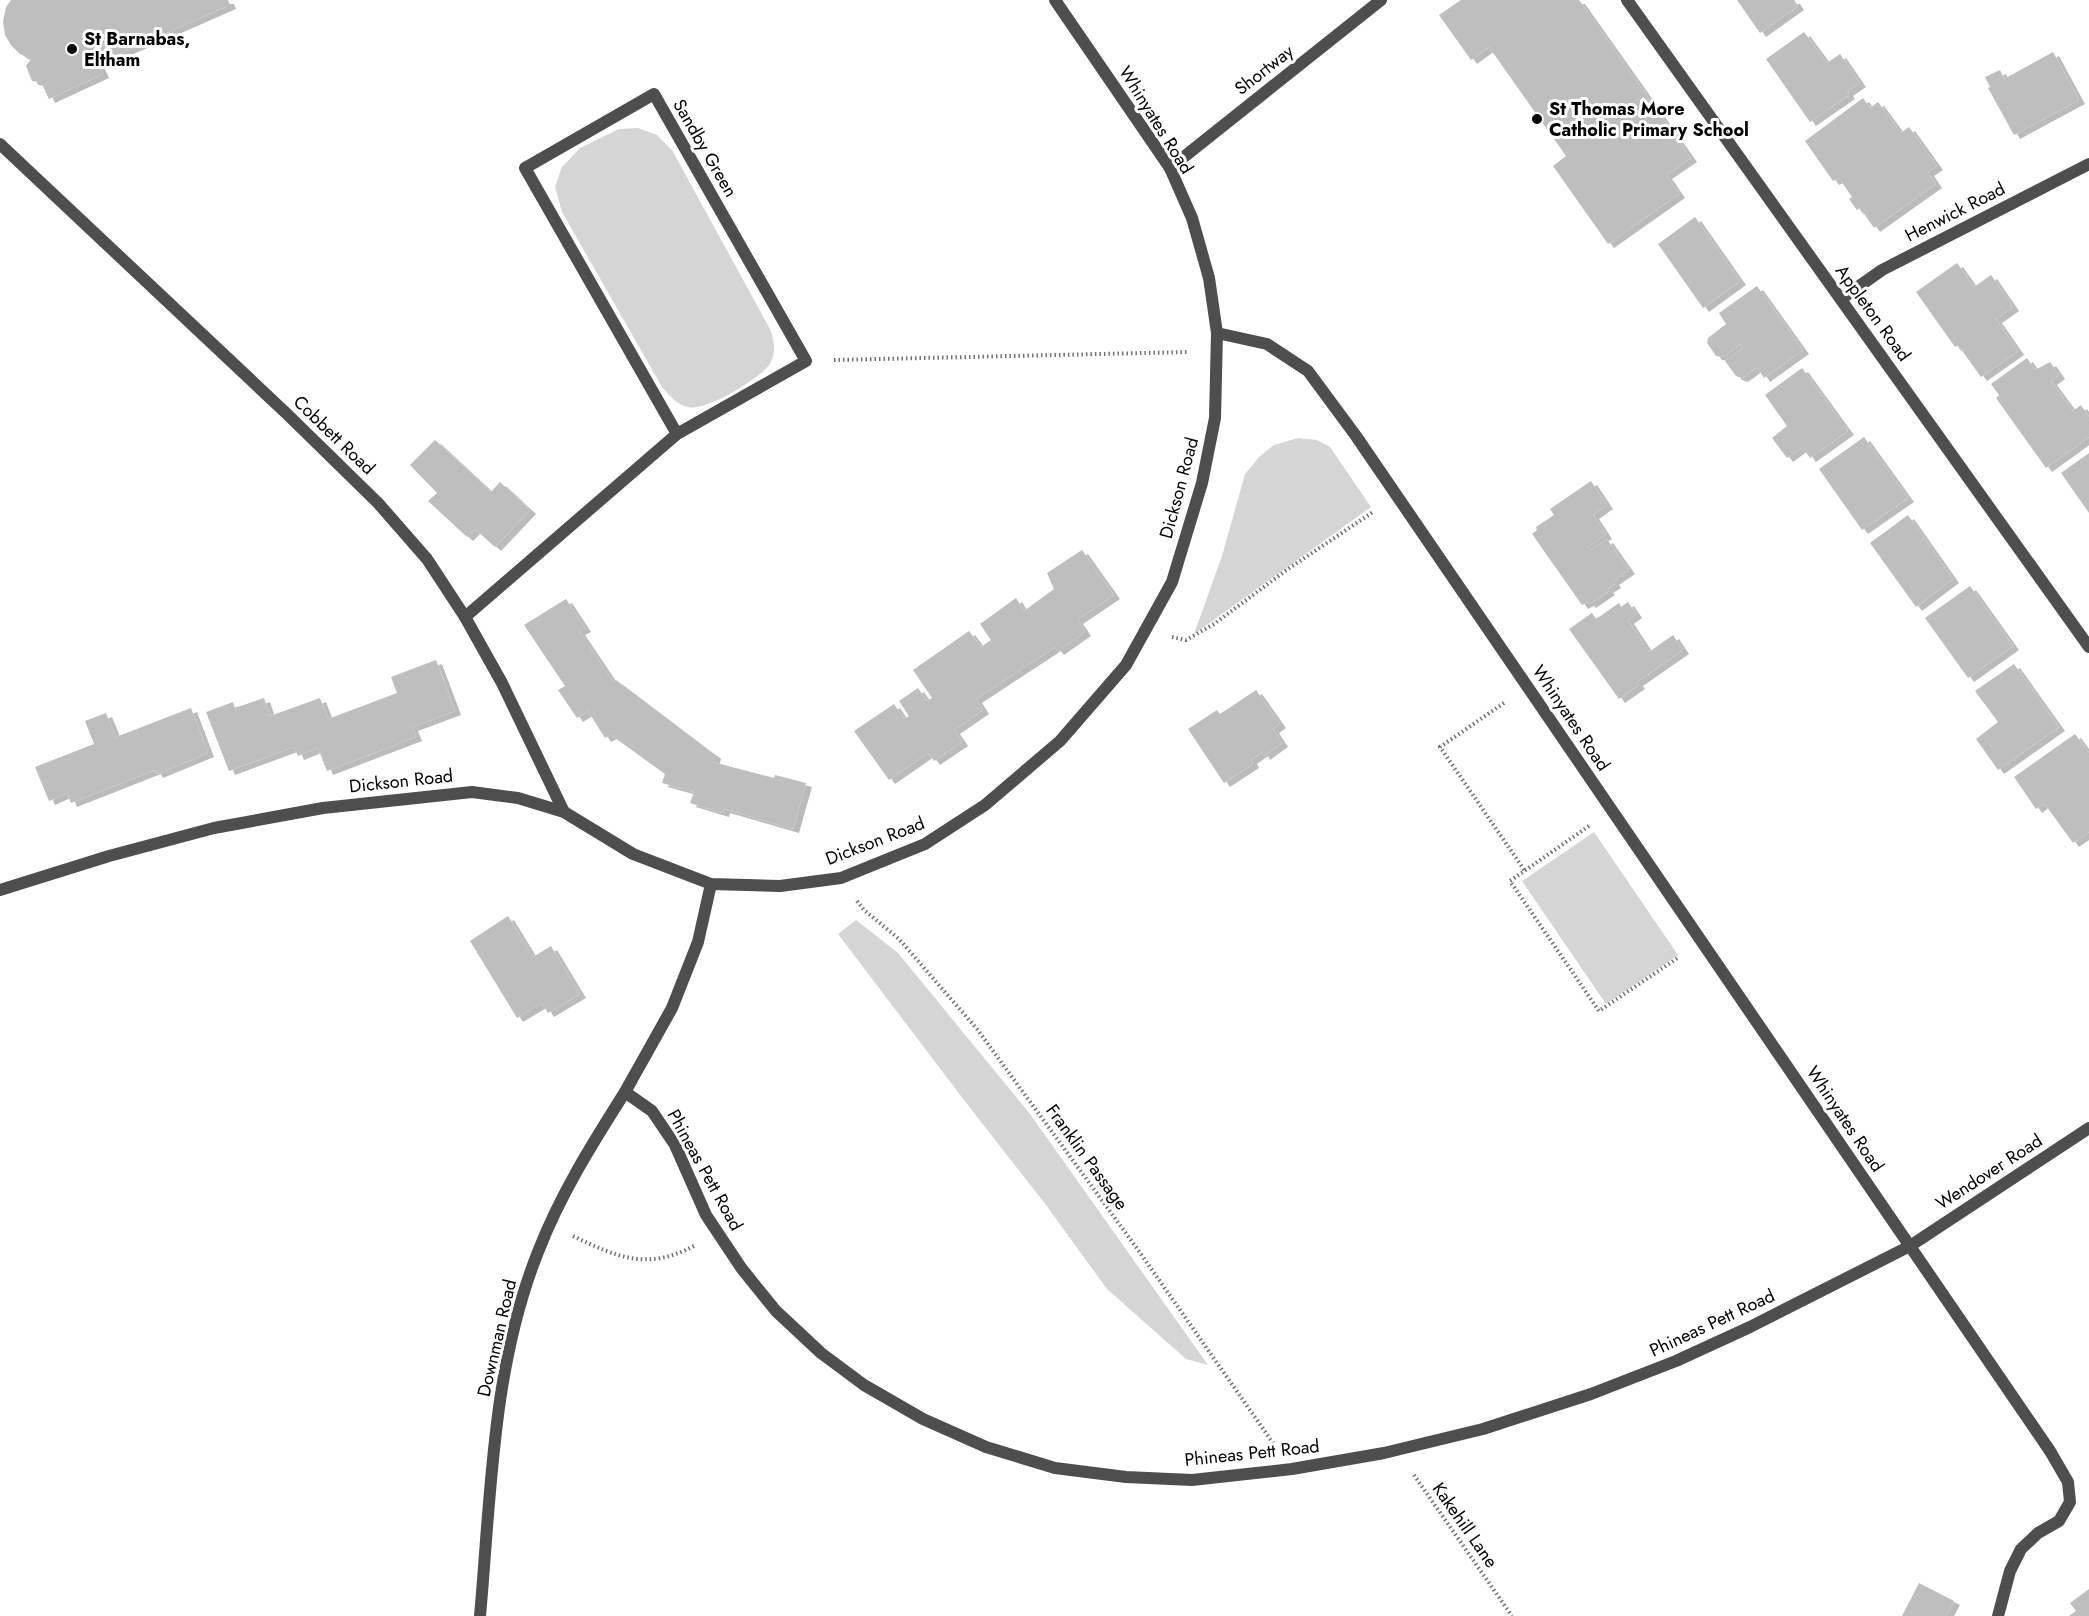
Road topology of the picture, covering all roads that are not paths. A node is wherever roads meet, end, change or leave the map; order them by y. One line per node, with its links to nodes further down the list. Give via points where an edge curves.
1 (1055, 0): 6 (street, Whinyates Road)
2 (1381, 0): 6 (street, Shortway)
3 (1627, 0): 7 (street, Appleton Road)
4 (0, 144): 10 (street, Cobbett Road, via 378,503 427,559)
5 (2089, 164): 7 (street, Henwick Road, via 1882,270)
6 (1170, 168): 8 (street, Whinyates Road, via 1192,218 1209,278)
7 (1841, 299): 11 (street, Appleton Road)
8 (1217, 333): 13 (street, Dickson Road, via 1215,418 1202,483 1172,582 1126,665 1060,741 985,805 926,844 841,878 780,886); 17 (street, Whinyates Road, via 1267,344 1308,371)
9 (677, 434): 9 (street, Sandby Green, via 525,168 654,94 806,361); 10 (street)
10 (465, 617): 12 (street, Cobbett Road, via 502,682)
11 (2089, 646)
12 (564, 812): 13 (street, Dickson Road, via 633,854); 14 (street, Dickson Road, via 518,798 472,792 323,808 214,828)
13 (711, 884): 15 (street, via 698,942 672,1008)
14 (0, 890)
15 (625, 1092): 17 (street, Phineas Pett Road, via 652,1111 675,1145 706,1215 742,1269 776,1311 821,1353 864,1385 923,1419 986,1447 1055,1468 1126,1477 1192,1480 1292,1469 1483,1429 1654,1369 1750,1327); 18 (street, Downman Road, via 571,1180 537,1254 516,1319 498,1407)
16 (2089, 1128): 17 (street, Wendover Road)
17 (1910, 1246): 19 (street, Whinyates Road, via 2068,1482 2070,1502 2059,1521 2021,1549 2010,1571)
18 (480, 1616)
19 (1998, 1616)

